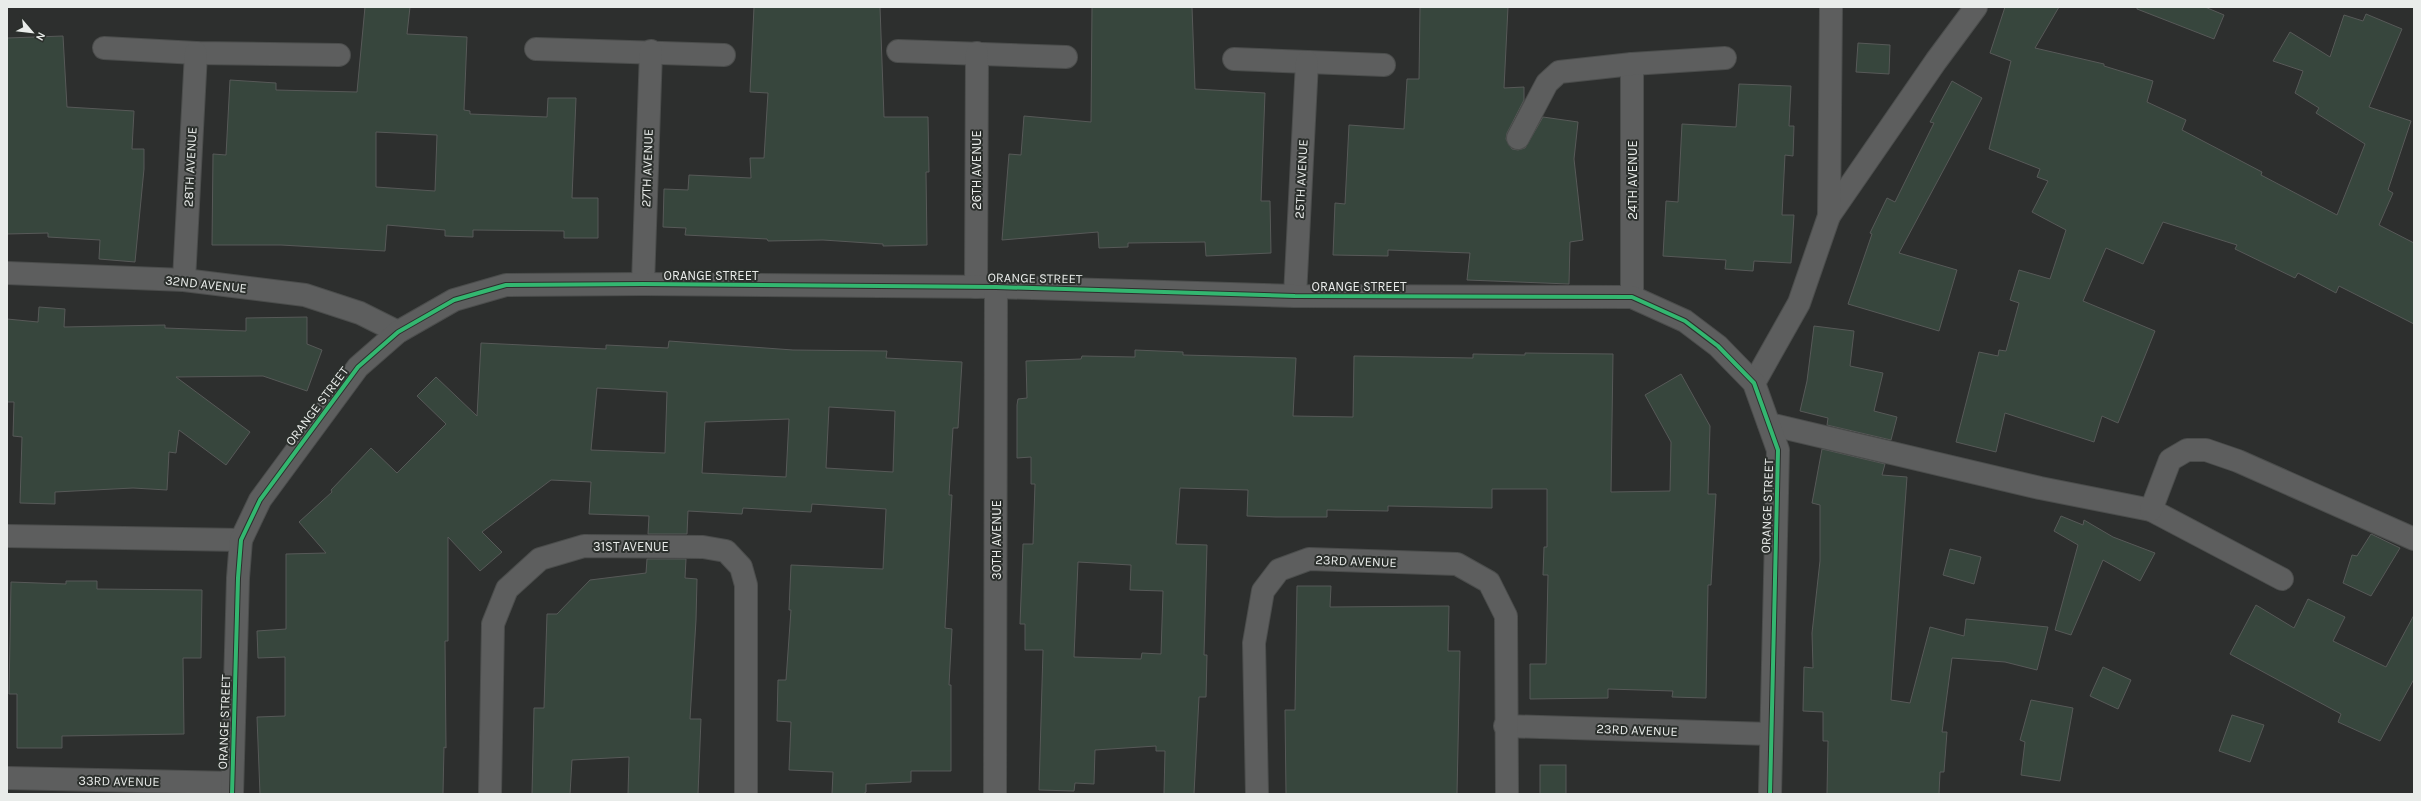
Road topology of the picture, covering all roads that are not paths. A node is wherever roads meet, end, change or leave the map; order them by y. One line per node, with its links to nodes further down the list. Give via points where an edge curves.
1 (1831, 7): 18 (street)
2 (1976, 7): 18 (street)
3 (104, 48): 7 (street)
4 (536, 49): 5 (street)
5 (651, 51): 10 (street); 21 (street, 27TH AVENUE)
6 (898, 51): 8 (street)
7 (196, 53): 9 (street); 20 (street, 28TH AVENUE)
8 (977, 53): 11 (street); 22 (street, 26TH AVENUE)
9 (339, 55)
10 (724, 55)
11 (1066, 57)
12 (1725, 58): 15 (street)
13 (1234, 59): 14 (street)
14 (1307, 62): 16 (street); 23 (street, 25TH AVENUE)
15 (1632, 64): 17 (street, via 1559,72 1547,83); 24 (street, 24TH AVENUE)
16 (1384, 65)
17 (1518, 138)
18 (1829, 216): 26 (street, via 1799,303)
19 (7, 273): 20 (street, 32ND AVENUE)
20 (184, 280): 25 (street, 32ND AVENUE, via 306,295 360,313)
21 (643, 284): 22 (street, ORANGE STREET); 25 (street, ORANGE STREET, via 506,285 454,300)
22 (986, 287): 23 (street, ORANGE STREET); 39 (street, 30TH AVENUE)
23 (1295, 296): 24 (street, ORANGE STREET)
24 (1632, 297): 26 (street, ORANGE STREET, via 1685,321 1718,346)
25 (398, 332): 31 (street, ORANGE STREET, via 358,367 326,408 260,500)
26 (1754, 383): 27 (street, ORANGE STREET)
27 (1769, 424): 28 (street, via 2040,488); 34 (street, ORANGE STREET, via 1778,450)
28 (2151, 510): 30 (street, via 2170,460 2187,450 2206,450 2238,461); 32 (street)
29 (7, 536): 31 (street)
30 (2414, 539)
31 (241, 540): 36 (street, ORANGE STREET)
32 (2282, 579)
33 (1505, 726): 34 (street, 23RD AVENUE); 40 (street, 23RD AVENUE, via 1506,616 1489,582 1456,564 1309,560 1279,570 1263,591 1254,643); 41 (street, 23RD AVENUE)
34 (1770, 734): 42 (street, ORANGE STREET)
35 (7, 778): 36 (street, 33RD AVENUE)
36 (232, 789)
37 (490, 794): 38 (street, 31ST AVENUE, via 493,624 507,589 540,558 592,546 702,547 726,551 741,567 746,584)
38 (746, 794)
39 (995, 794)
40 (1257, 794)
41 (1507, 794)
42 (1770, 794)

